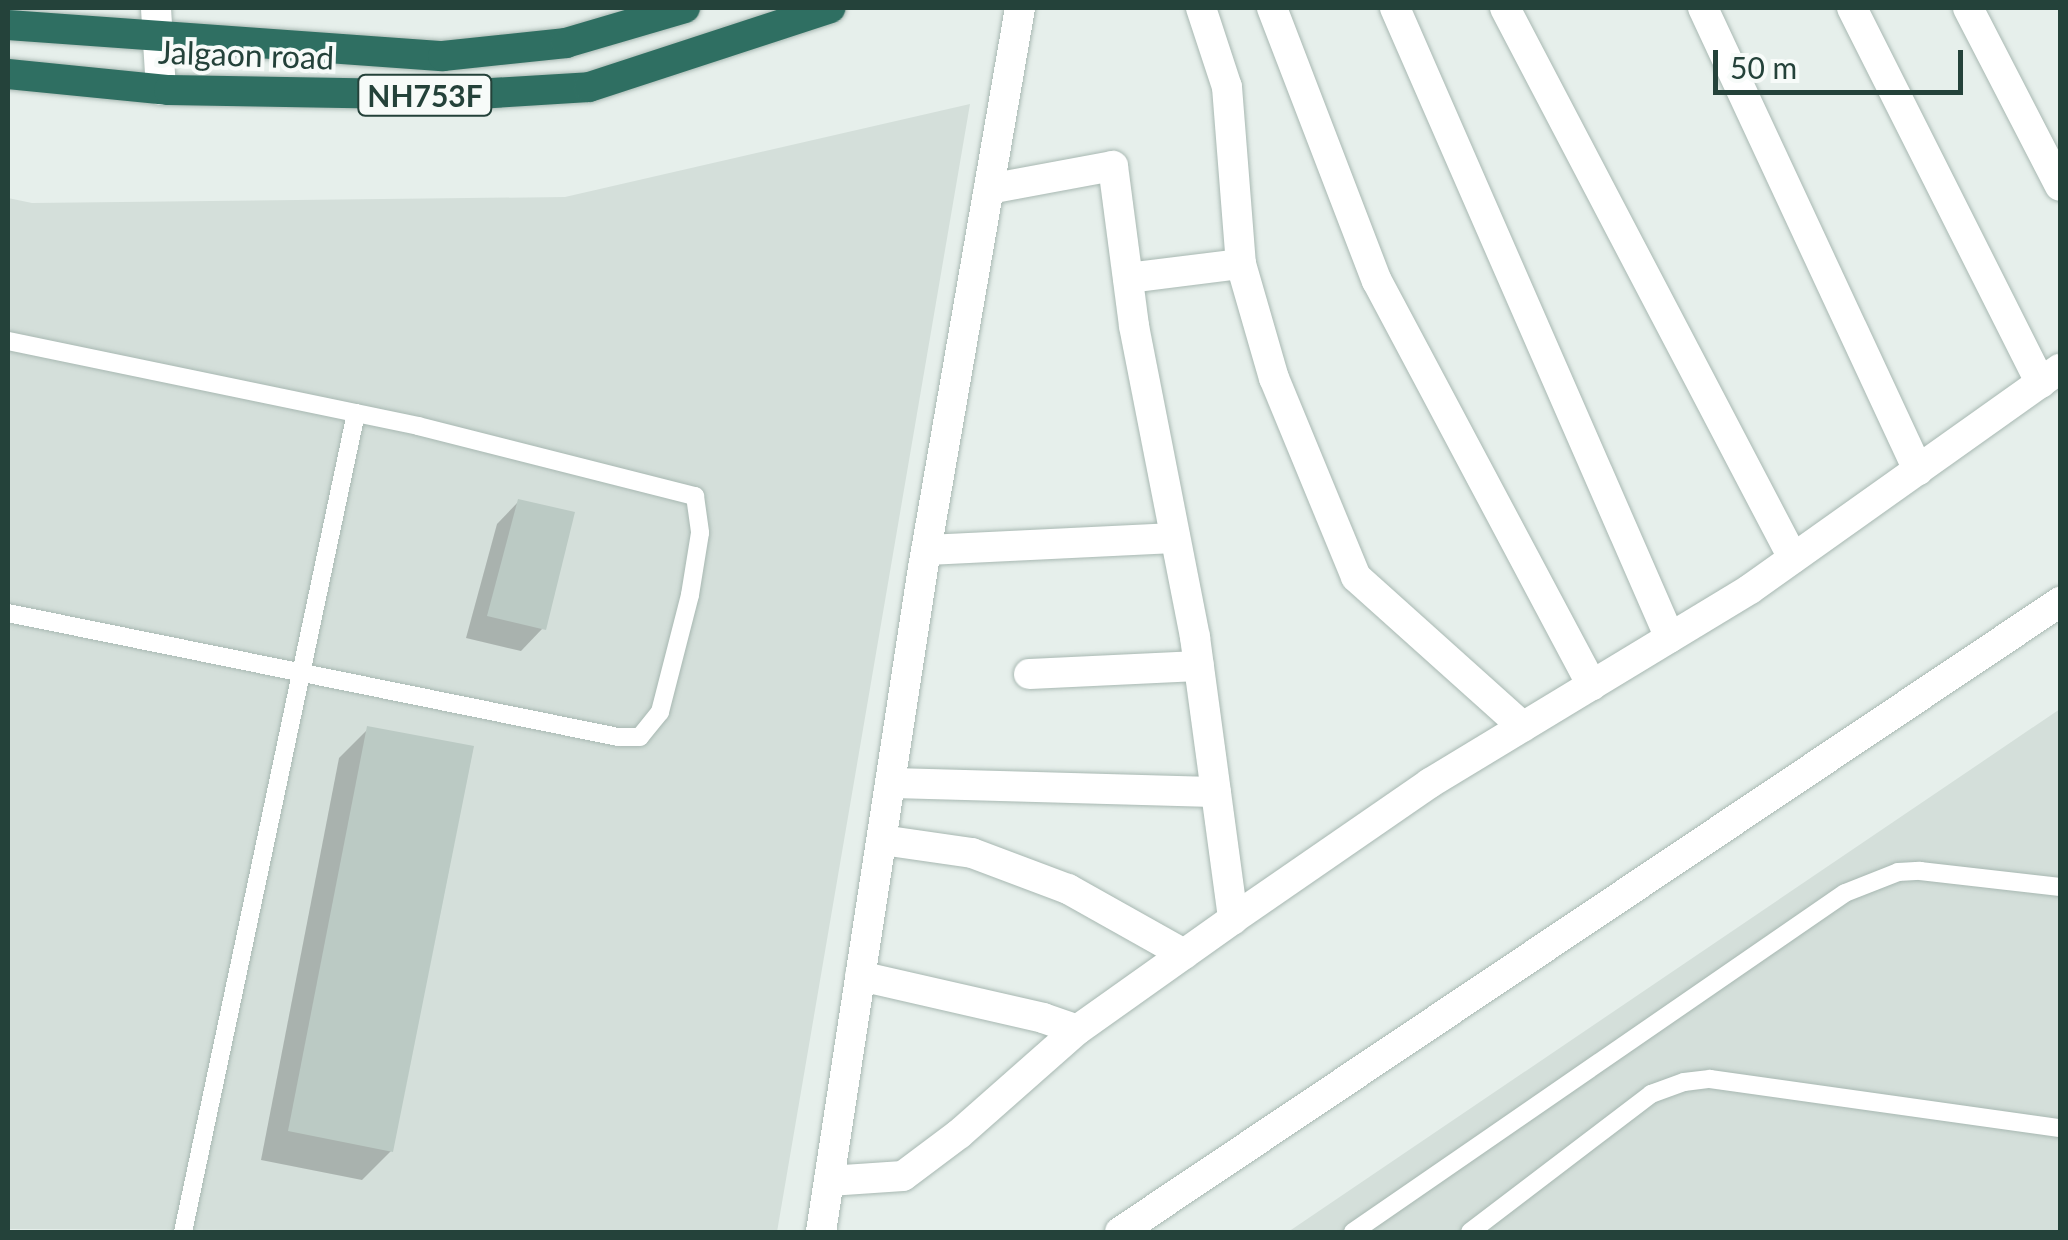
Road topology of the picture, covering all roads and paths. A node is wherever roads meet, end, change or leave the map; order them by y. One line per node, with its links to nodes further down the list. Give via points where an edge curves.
1 (685, 8): 11 (highway, Jalgaon road / NH753F, via 566,43 443,56)
2 (830, 8): 14 (highway, Jalgaon road / NH753F, via 589,87 460,95)
3 (1201, 8): 17 (street, via 1228,87)
4 (1272, 8): 32 (street, via 1377,281)
5 (1395, 8): 28 (street)
6 (1506, 8): 25 (street)
7 (1703, 8): 22 (street)
8 (1852, 8): 20 (street)
9 (1968, 8): 15 (street)
10 (1025, 9): 16 (street)
11 (155, 22): 12 (highway, Jalgaon road / NH753F); 14 (street)
12 (8, 25)
13 (8, 74): 14 (highway, Jalgaon road / NH753F)
14 (161, 90)
15 (2060, 186)
16 (989, 189): 18 (street, via 1114,166); 24 (street)
17 (1241, 264): 18 (street); 33 (street, via 1274,378 1356,577)
18 (1128, 278): 23 (street)
19 (8, 341): 21 (lane)
20 (2051, 376): 22 (street)
21 (356, 413): 30 (lane); 30 (lane, via 695,496 700,533 690,595 660,712 640,737)
22 (1918, 470): 25 (street)
23 (1176, 538): 24 (street); 29 (street)
24 (926, 550): 34 (street)
25 (1793, 558): 28 (street)
26 (2060, 602): 46 (street)
27 (8, 613): 30 (lane)
28 (1670, 638): 32 (street)
29 (1199, 666): 31 (street); 35 (street)
30 (302, 670): 44 (lane)
31 (1030, 674)
32 (1592, 685): 33 (street)
33 (1523, 727): 38 (street)
34 (890, 783): 35 (street); 36 (street)
35 (1216, 792): 38 (street)
36 (882, 840): 39 (street, via 972,853 1068,890); 40 (street)
37 (2060, 887): 47 (lane, via 1920,871 1898,872 1845,893)
38 (1233, 919): 39 (street)
39 (1184, 954): 41 (street)
40 (860, 976): 41 (street); 43 (street)
41 (1077, 1030): 43 (street, via 904,1176)
42 (2060, 1128): 48 (lane, via 1710,1080 1684,1082 1651,1094)
43 (829, 1181): 45 (street)
44 (183, 1232)
45 (821, 1232)
46 (1120, 1232)
47 (1353, 1232)
48 (1470, 1232)

